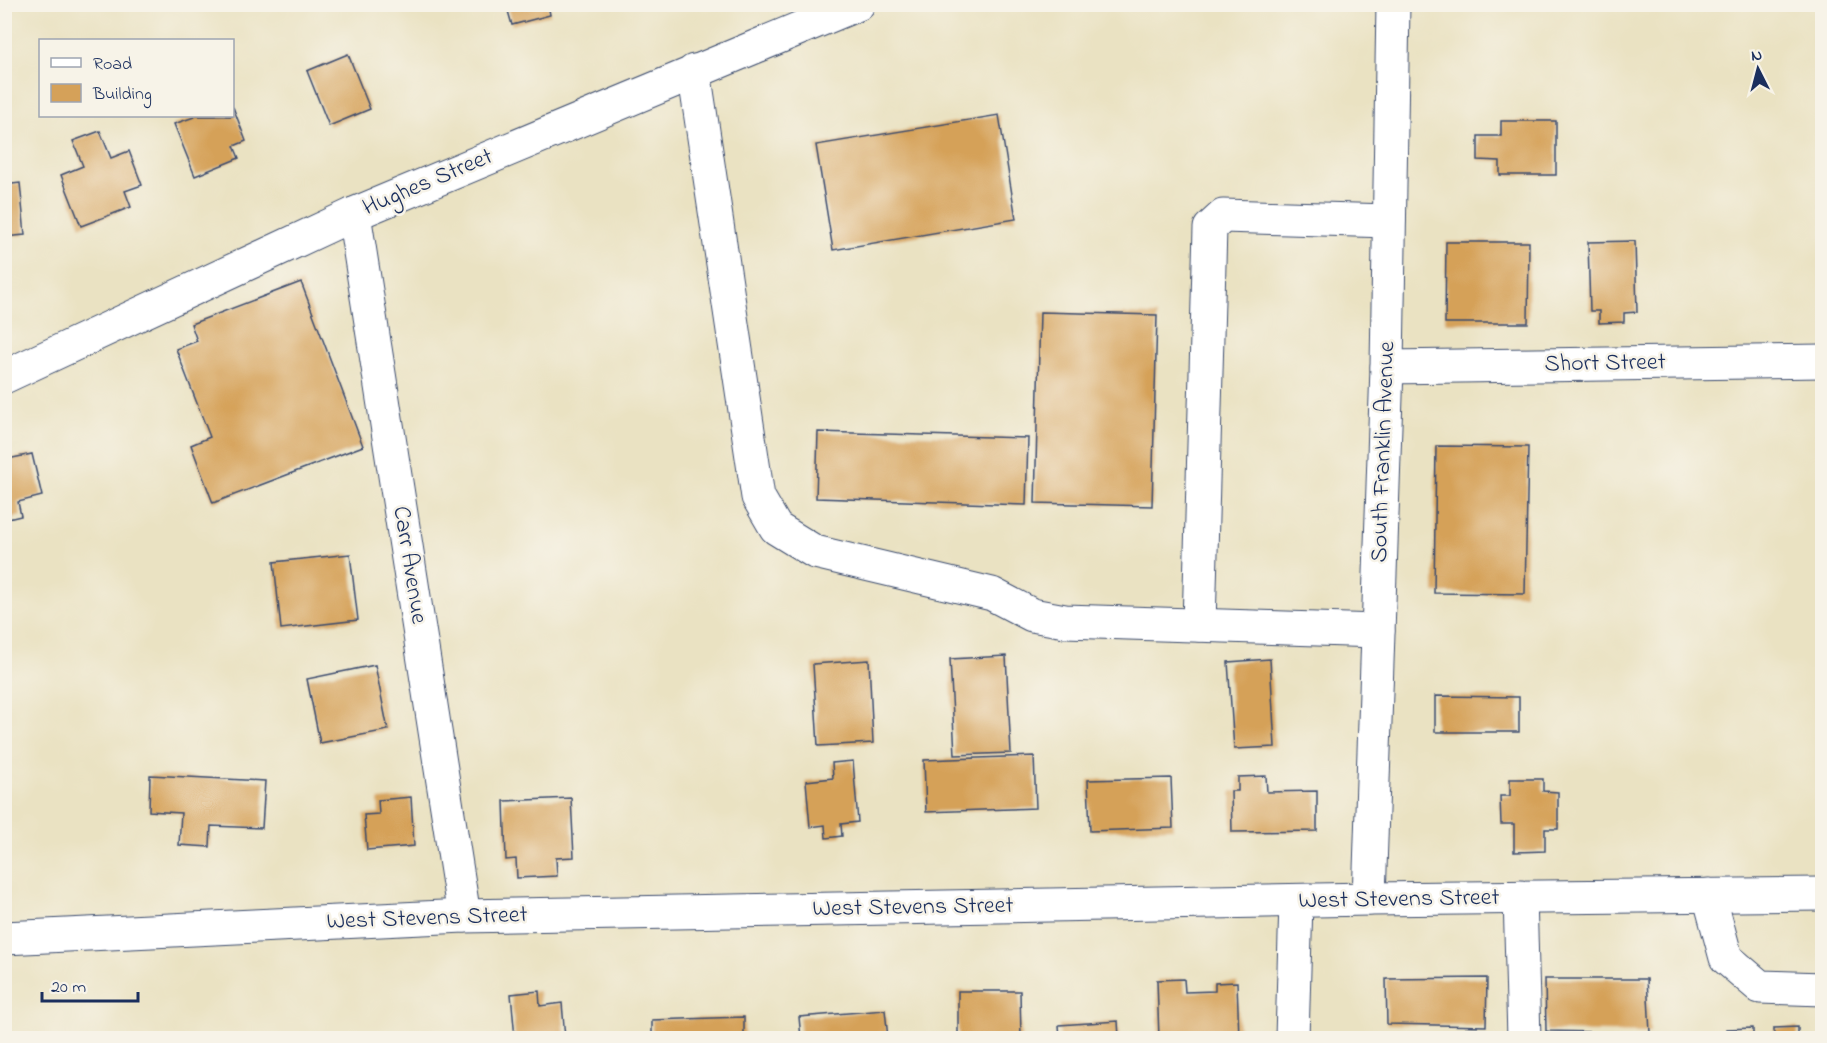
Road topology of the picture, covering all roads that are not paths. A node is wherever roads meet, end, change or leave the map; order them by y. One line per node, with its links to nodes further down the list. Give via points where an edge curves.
1 (858, 4): 3 (street, Hughes Street)
2 (1393, 4): 6 (street, South Franklin Avenue)
3 (796, 17): 4 (street, Hughes Street)
4 (694, 71): 5 (street, Hughes Street); 10 (street, via 758,496 776,528 815,552 993,594 1032,615 1065,621)
5 (354, 214): 9 (street, Hughes Street); 17 (street, Carr Avenue)
6 (1389, 221): 8 (street, South Franklin Avenue); 10 (street, via 1223,216 1210,228)
7 (1822, 361): 8 (street, Short Street)
8 (1387, 367): 11 (street, South Franklin Avenue)
9 (4, 377)
10 (1199, 625): 11 (street)
11 (1378, 631): 15 (street, South Franklin Avenue)
12 (1822, 894): 13 (street, West Stevens Street)
13 (1709, 896): 14 (street, West Stevens Street); 19 (street, via 1726,958 1760,987)
14 (1520, 897): 15 (street, West Stevens Street); 21 (street)
15 (1369, 899): 16 (street, West Stevens Street)
16 (1296, 902): 17 (street, West Stevens Street); 20 (street)
17 (465, 916): 18 (street, West Stevens Street)
18 (4, 938)
19 (1822, 989)
20 (1292, 1038)
21 (1524, 1038)

